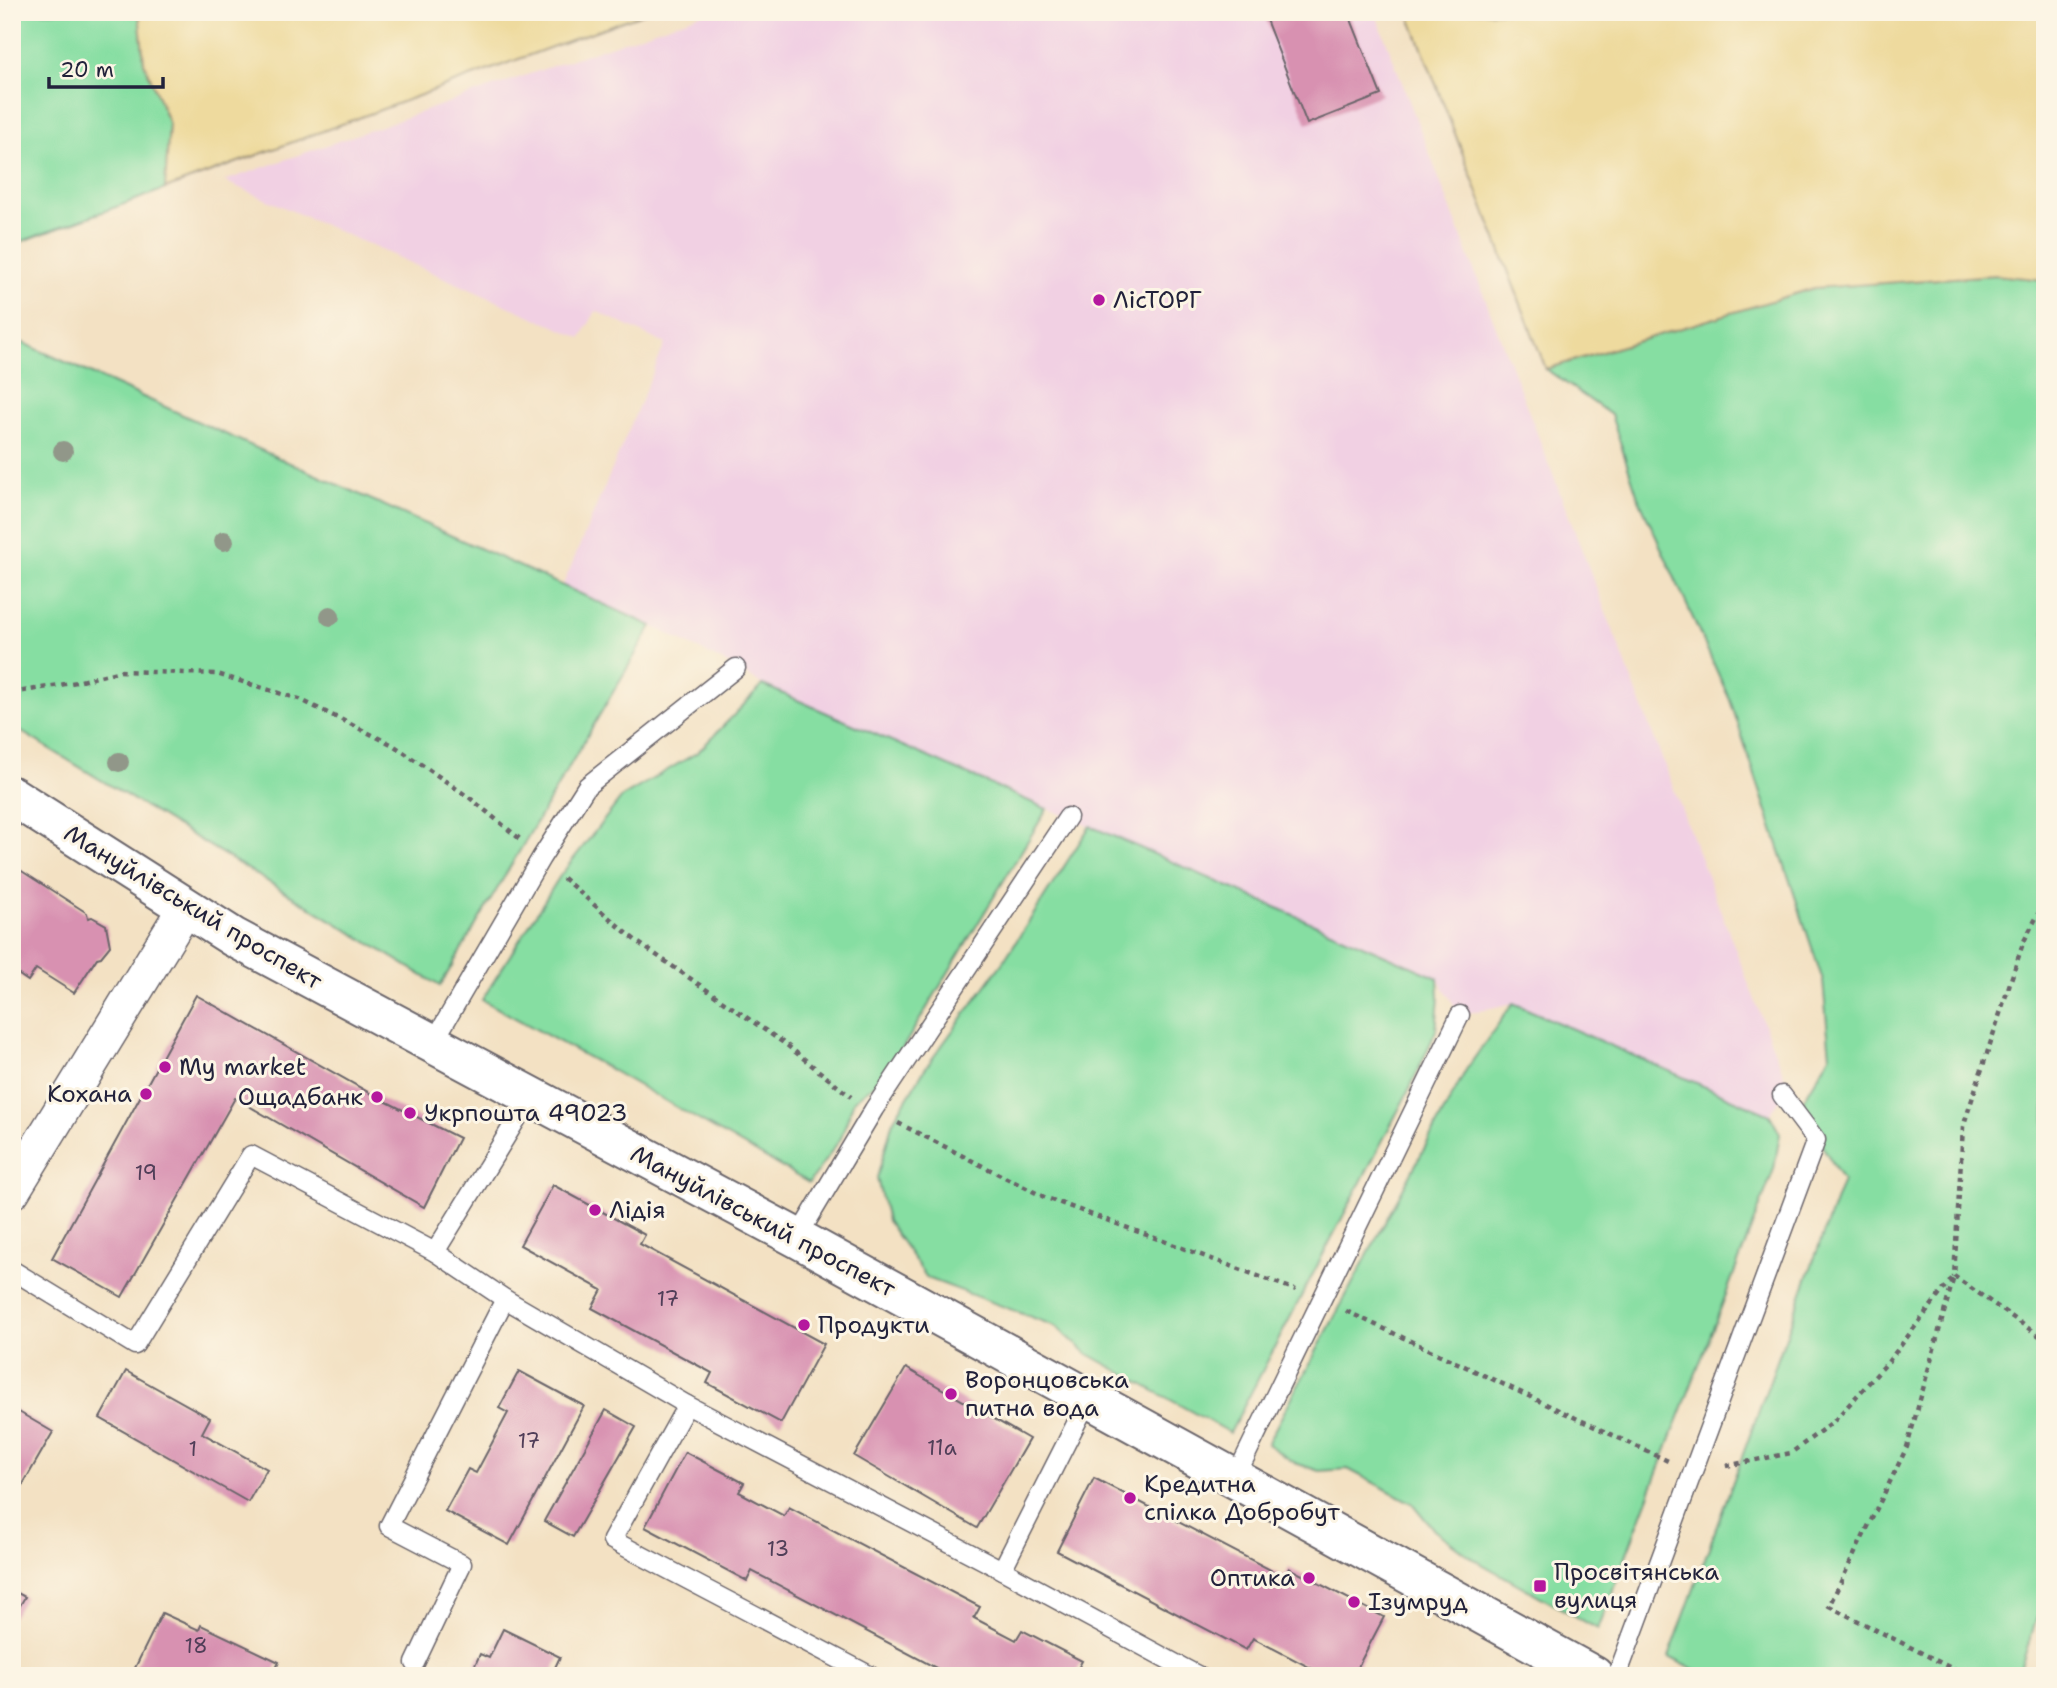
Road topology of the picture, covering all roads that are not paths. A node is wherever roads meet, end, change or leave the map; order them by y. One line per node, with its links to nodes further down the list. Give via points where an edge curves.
1 (736, 668): 6 (lane, via 587,786)
2 (12, 796): 4 (main road, Мануйлівський проспект)
3 (1068, 817): 10 (lane, via 874,1109)
4 (186, 907): 6 (main road, Мануйлівський проспект, via 233,937); 9 (street)
5 (1460, 1015): 16 (lane)
6 (433, 1043): 8 (main road, Мануйлівський проспект)
7 (1782, 1095): 23 (lane, via 1816,1140)
8 (531, 1096): 10 (main road, Мануйлівський проспект); 11 (lane)
9 (12, 1191)
10 (797, 1238): 14 (main road, Мануйлівський проспект)
11 (435, 1252): 12 (lane, via 251,1155 135,1345); 13 (lane)
12 (12, 1270)
13 (505, 1299): 15 (lane); 18 (lane, via 389,1526 462,1564)
14 (1089, 1398): 16 (main road, Мануйлівський проспект); 17 (lane)
15 (687, 1405): 17 (lane); 20 (lane, via 612,1540)
16 (1235, 1478): 22 (main road, Мануйлівський проспект)
17 (1002, 1570): 19 (lane)
18 (415, 1662)
19 (1175, 1671): 21 (lane)
20 (871, 1676)
21 (1199, 1676)
22 (1594, 1676)
23 (1617, 1676)

